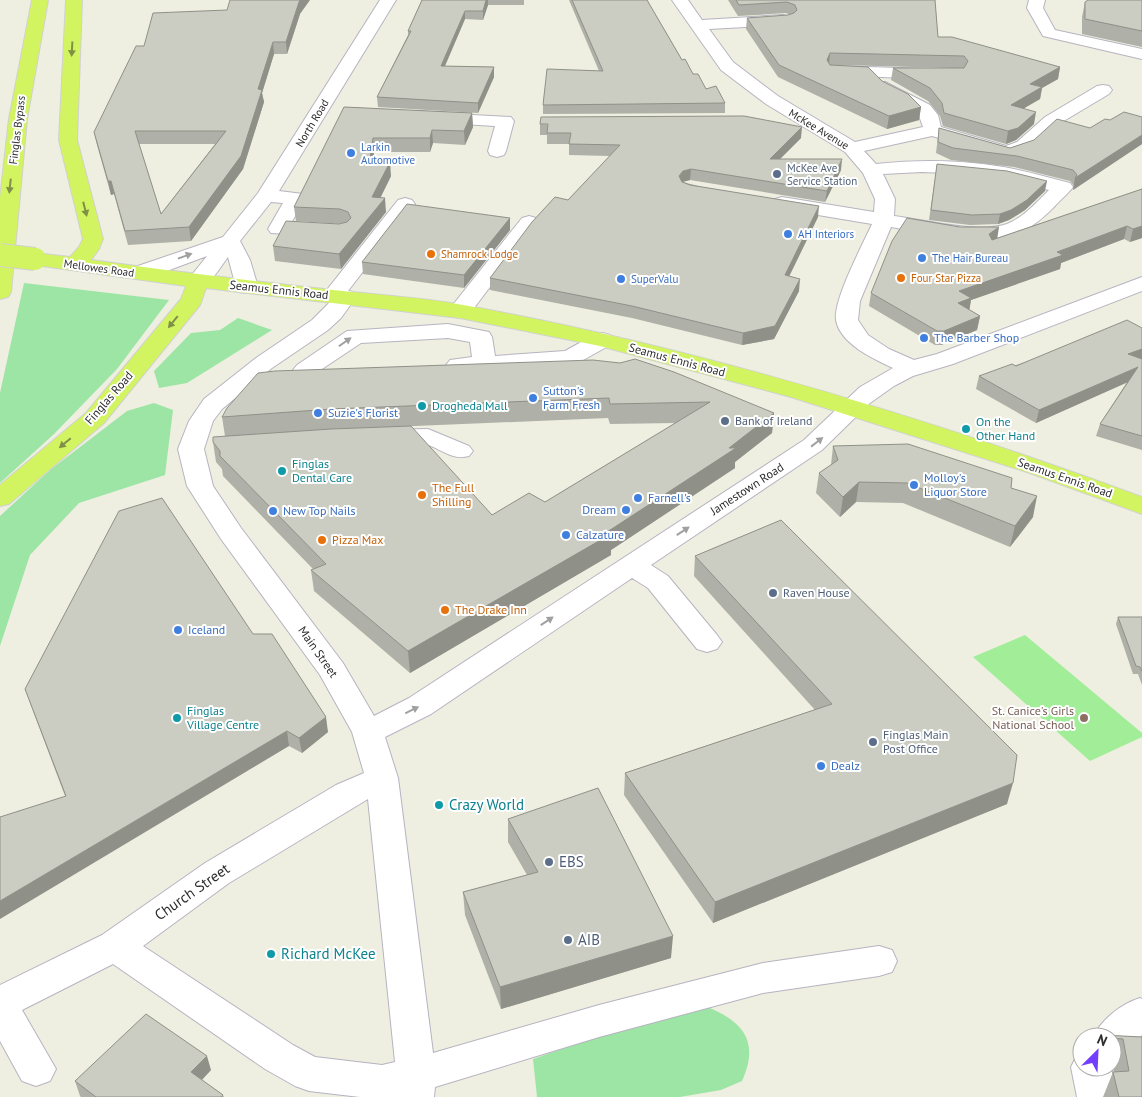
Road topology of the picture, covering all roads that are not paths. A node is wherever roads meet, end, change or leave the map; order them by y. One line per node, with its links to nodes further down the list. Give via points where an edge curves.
1 (40, 0): 35 (main road, Finglas Bypass, one-way to 35, via 18,119)
2 (74, 0): 30 (main road, one-way to 30, via 68,140 93,239)
3 (388, 0): 13 (street, North Road)
4 (680, 0): 7 (street, McKee Avenue)
5 (1037, 0): 8 (street, via 1035,8 1049,33)
6 (776, 7): 7 (street, via 789,23)
7 (697, 25): 17 (street, McKee Avenue, via 727,66)
8 (1142, 54)
9 (835, 71): 10 (street)
10 (879, 73): 11 (street); 18 (street, via 876,78 883,86 930,115)
11 (946, 74)
12 (1103, 90): 18 (street, via 1051,121 1024,146 1007,152)
13 (318, 112): 14 (street); 22 (street, North Road)
14 (338, 112)
15 (417, 117): 20 (street, via 505,121)
16 (774, 119): 17 (street)
17 (803, 119): 19 (street, McKee Avenue)
18 (933, 130): 19 (street)
19 (852, 148): 21 (street, McKee Avenue)
20 (497, 151)
21 (871, 170): 25 (street, McKee Avenue, via 884,199); 25 (street, via 907,165 953,167 1007,173 1062,188 1032,216 1012,229 985,233 944,230)
22 (266, 196): 27 (street, via 296,198 278,229); 28 (street, North Road)
23 (767, 200): 25 (street)
24 (405, 204): 36 (street)
25 (884, 219): 43 (street, McKee Avenue, via 849,300 847,320 865,344)
26 (529, 222): 37 (street)
27 (341, 231)
28 (230, 241): 31 (street, one-way to 28); 32 (street, North Road); 34 (street, via 240,260)
29 (0, 254): 30 (main road, Mellowes Road, bridge)
30 (76, 265): 31 (main road, Mellowes Road)
31 (140, 273): 32 (main road, Mellowes Road)
32 (198, 281): 34 (main road, Seamus Ennis Road); 50 (main road, Finglas Road, one-way to 50, via 192,300 95,418)
33 (1142, 283): 43 (street, Jamestown Road)
34 (247, 287): 36 (main road, Seamus Ennis Road)
35 (0, 292)
36 (339, 297): 37 (main road, Seamus Ennis Road); 39 (street, via 339,306 320,325)
37 (460, 311): 38 (main road, Seamus Ennis Road)
38 (602, 340): 40 (street, via 570,358); 45 (main road, Seamus Ennis Road, via 787,388)
39 (264, 363): 44 (street, via 288,371); 48 (street, via 213,404 201,422)
40 (484, 364): 41 (street); 44 (street, one-way to 40, via 355,336 448,331 481,337)
41 (434, 366)
42 (345, 369): 44 (street)
43 (914, 369): 45 (street, Jamestown Road, via 885,381)
44 (305, 370)
45 (852, 409): 51 (main road, Seamus Ennis Road, via 1039,468); 52 (street, Jamestown Road, one-way to 45, via 813,445)
46 (362, 438): 49 (street, via 428,436)
47 (220, 447): 48 (street)
48 (191, 449): 54 (street, Main Street, via 200,486 332,670)
49 (460, 451)
50 (0, 498)
51 (1142, 506)
52 (631, 565): 53 (street, via 658,582); 54 (street, Jamestown Road, one-way to 52, via 420,706)
53 (707, 642)
54 (368, 732): 55 (street, Main Street)
55 (382, 778): 56 (street, Church Street, via 348,794 217,873); 63 (street, Main Street)
56 (115, 946): 58 (street, Church Street); 63 (street, via 309,1074)
57 (879, 961): 63 (street, via 763,978 599,1021)
58 (0, 1005): 61 (street)
59 (1142, 1015): 60 (street)
60 (1122, 1029)
61 (36, 1069)
62 (1093, 1077): 64 (street)
63 (415, 1086)
64 (1097, 1097)

